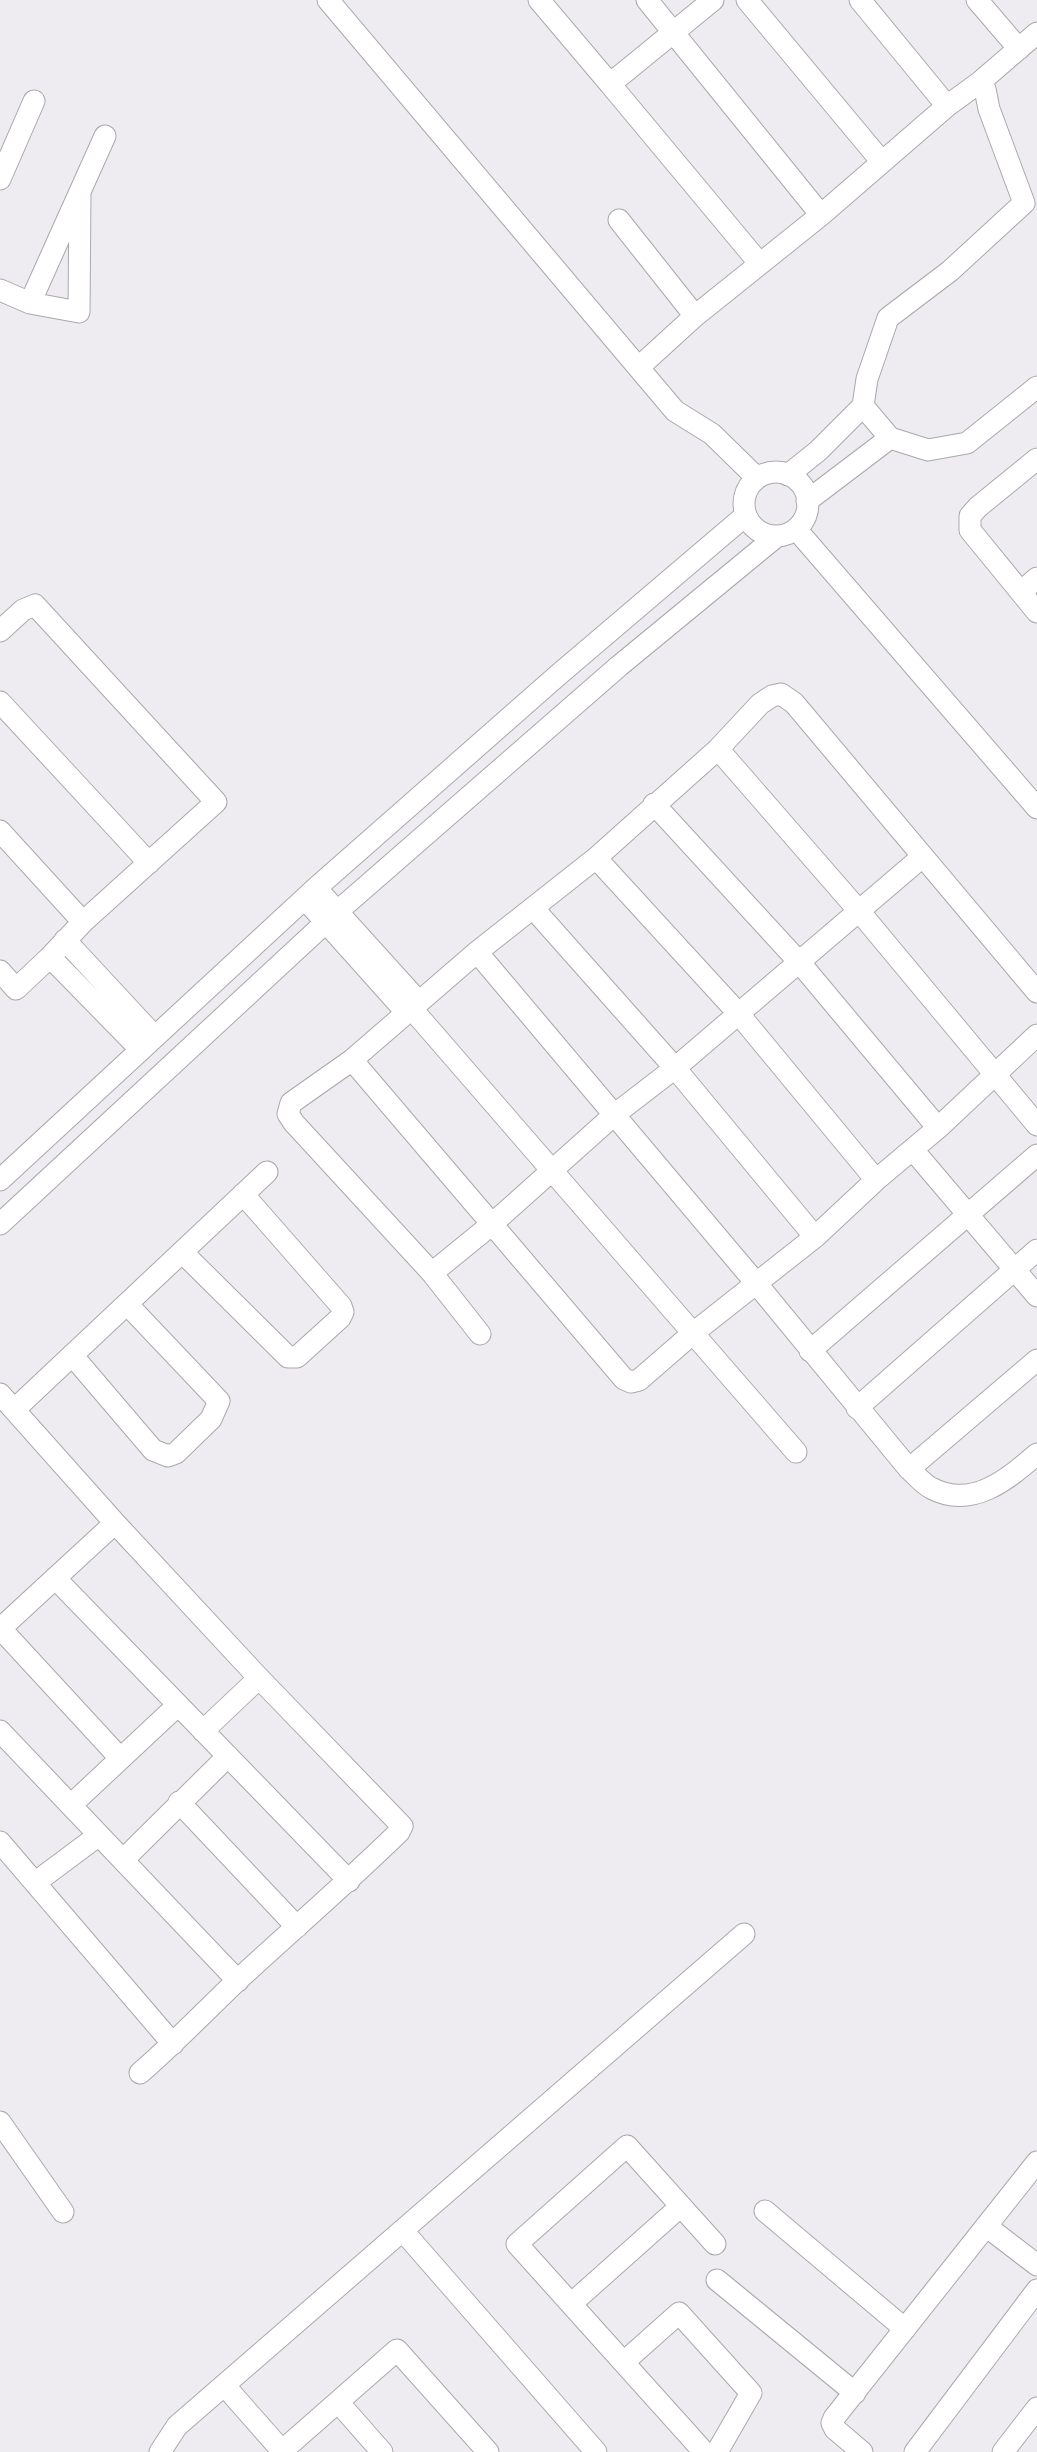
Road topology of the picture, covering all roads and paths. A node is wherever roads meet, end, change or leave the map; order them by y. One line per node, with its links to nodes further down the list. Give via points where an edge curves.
1 (328, 0): 26 (street)
2 (539, 0): 12 (street)
3 (647, 0): 8 (street)
4 (713, 0): 8 (street)
5 (747, 0): 16 (street)
6 (860, 0): 14 (street)
7 (977, 0): 10 (street)
8 (675, 32): 12 (street); 20 (street)
9 (1037, 33): 10 (street)
10 (1018, 49): 11 (street)
11 (980, 82): 14 (street); 19 (street)
12 (610, 84): 22 (street)
13 (34, 101): 17 (street)
14 (947, 106): 16 (street)
15 (105, 136): 18 (street)
16 (882, 162): 20 (street)
17 (0, 179)
18 (80, 193): 24 (street); 24 (street, via 79,312)
19 (1030, 211): 28 (street, via 888,318 867,379)
20 (821, 214): 22 (street)
21 (619, 220): 25 (street)
22 (760, 264): 25 (street)
23 (0, 290): 24 (street)
24 (30, 303)
25 (695, 316): 26 (street)
26 (639, 367): 32 (street, via 675,411 712,434)
27 (1037, 387): 29 (street, via 967,443 928,450)
28 (863, 406): 29 (street); 31 (street)
29 (890, 438): 33 (street)
30 (1037, 459): 37 (street, via 970,516 970,530)
31 (788, 475): 32 (street, via 767,473); 33 (street, via 798,481)
32 (757, 478): 34 (street, via 744,498)
33 (807, 501): 35 (street, via 802,522)
34 (746, 515): 35 (street, via 758,531); 48 (street)
35 (786, 532): 43 (street); 51 (street, via 619,666)
36 (1037, 578): 37 (street)
37 (1021, 592): 38 (street)
38 (1037, 612)
39 (0, 631): 47 (street, via 23,610 35,605 216,802)
40 (0, 702): 47 (street)
41 (718, 748): 42 (street); 45 (street, via 760,704 782,694 794,703); 50 (street)
42 (654, 804): 46 (street); 56 (street)
43 (1037, 808)
44 (0, 831): 52 (street)
45 (922, 857): 50 (street); 58 (street)
46 (596, 858): 49 (street); 60 (street)
47 (149, 863): 52 (street)
48 (311, 894): 51 (street); 62 (street)
49 (533, 908): 54 (street); 64 (street)
50 (859, 911): 56 (street); 65 (street)
51 (331, 916): 59 (street); 77 (street)
52 (83, 922): 53 (street)
53 (65, 940): 55 (street); 62 (street)
54 (477, 952): 59 (street); 66 (street)
55 (50, 957): 57 (street, via 16,989); 62 (street)
56 (800, 963): 60 (street); 68 (street)
57 (0, 971)
58 (1037, 992)
59 (412, 1008): 63 (street); 71 (street)
60 (738, 1013): 64 (street); 74 (street)
61 (1037, 1035): 65 (street)
62 (148, 1044): 73 (street)
63 (352, 1060): 78 (street); 83 (street, via 291,1103 288,1114)
64 (675, 1068): 66 (street); 79 (street)
65 (997, 1075): 67 (street); 68 (street)
66 (614, 1115): 71 (street); 84 (street)
67 (1037, 1125)
68 (938, 1128): 69 (street)
69 (913, 1150): 74 (street); 76 (street)
70 (1037, 1155): 76 (street)
71 (550, 1171): 78 (street); 88 (street)
72 (267, 1172): 75 (street)
73 (0, 1180)
74 (876, 1180): 79 (street)
75 (243, 1194): 81 (street); 81 (street, via 341,1306 340,1318 297,1357 288,1357)
76 (968, 1214): 82 (street); 89 (street)
77 (0, 1224)
78 (491, 1225): 83 (street); 88 (street, via 624,1379 639,1380)
79 (815, 1237): 84 (street)
80 (1037, 1250): 82 (street)
81 (182, 1252): 86 (street)
82 (1014, 1269): 85 (street); 93 (street)
83 (432, 1273): 87 (street)
84 (756, 1283): 88 (street); 89 (street)
85 (1037, 1296)
86 (127, 1304): 90 (street); 90 (street, via 219,1401 211,1419 176,1453 168,1456 153,1450)
87 (480, 1334)
88 (692, 1334): 94 (street)
89 (810, 1351): 93 (street)
90 (72, 1356): 92 (street)
91 (1037, 1360): 96 (street)
92 (4, 1399): 97 (street)
93 (857, 1408): 96 (street)
94 (796, 1452)
95 (1037, 1454): 96 (street, via 1007,1480 983,1492 964,1495 945,1494 930,1487)
96 (909, 1469)
97 (115, 1523): 98 (street); 100 (street)
98 (56, 1578): 99 (street); 101 (street)
99 (0, 1629): 105 (street)
100 (259, 1678): 103 (street); 111 (street, via 402,1826)
101 (178, 1705): 103 (street); 105 (street)
102 (0, 1731): 107 (street)
103 (203, 1731): 104 (street)
104 (228, 1756): 106 (street); 111 (street)
105 (120, 1758): 107 (street)
106 (179, 1802): 110 (street); 113 (street)
107 (71, 1805): 108 (street)
108 (99, 1834): 110 (street); 112 (street)
109 (0, 1842): 112 (street)
110 (123, 1860): 115 (street)
111 (349, 1881): 113 (street)
112 (36, 1882): 116 (street)
113 (297, 1927): 115 (street)
114 (744, 1934): 124 (street)
115 (238, 1981): 116 (street)
116 (173, 2044): 117 (street)
117 (140, 2073)
118 (0, 2122): 122 (street)
119 (1037, 2162): 123 (street)
120 (681, 2206): 125 (street); 129 (street); 129 (street, via 627,2146 610,2161 518,2244)
121 (765, 2211): 130 (street)
122 (63, 2212)
123 (986, 2226): 126 (street); 130 (street)
124 (403, 2230): 132 (street); 140 (street)
125 (715, 2244)
126 (1037, 2265)
127 (717, 2280): 133 (street)
128 (1037, 2290): 144 (street)
129 (571, 2304): 131 (street)
130 (905, 2329): 133 (street)
131 (624, 2362): 141 (street); 142 (street, via 679,2313 751,2393)
132 (225, 2385): 136 (street); 137 (street, via 177,2426)
133 (855, 2393): 143 (street, via 832,2423)
134 (338, 2402): 136 (street); 138 (street); 139 (street, via 397,2350)
135 (1037, 2408): 145 (street)
136 (282, 2451)
137 (160, 2452)
138 (382, 2452)
139 (488, 2452)
140 (596, 2452)
141 (704, 2452)
142 (717, 2452)
143 (862, 2452)
144 (915, 2452)
145 (1003, 2452)

